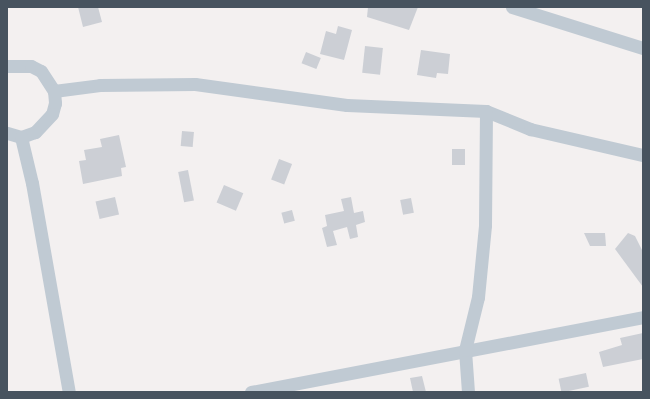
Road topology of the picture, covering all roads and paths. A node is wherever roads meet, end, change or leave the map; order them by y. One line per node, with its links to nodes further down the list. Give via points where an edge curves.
1 (512, 7): 2 (street)
2 (643, 48)
3 (7, 54): 4 (street)
4 (7, 66): 5 (street, via 31,66 49,80)
5 (54, 90): 6 (street, via 100,85 195,84 347,105); 8 (street, via 54,108 45,124)
6 (486, 111): 9 (street, via 530,129); 11 (street, via 485,225 478,297)
7 (7, 133): 8 (street)
8 (21, 137): 12 (street, via 32,182)
9 (643, 155)
10 (643, 317): 11 (street)
11 (465, 350): 13 (street); 14 (street)
12 (69, 392)
13 (251, 392)
14 (468, 392)

